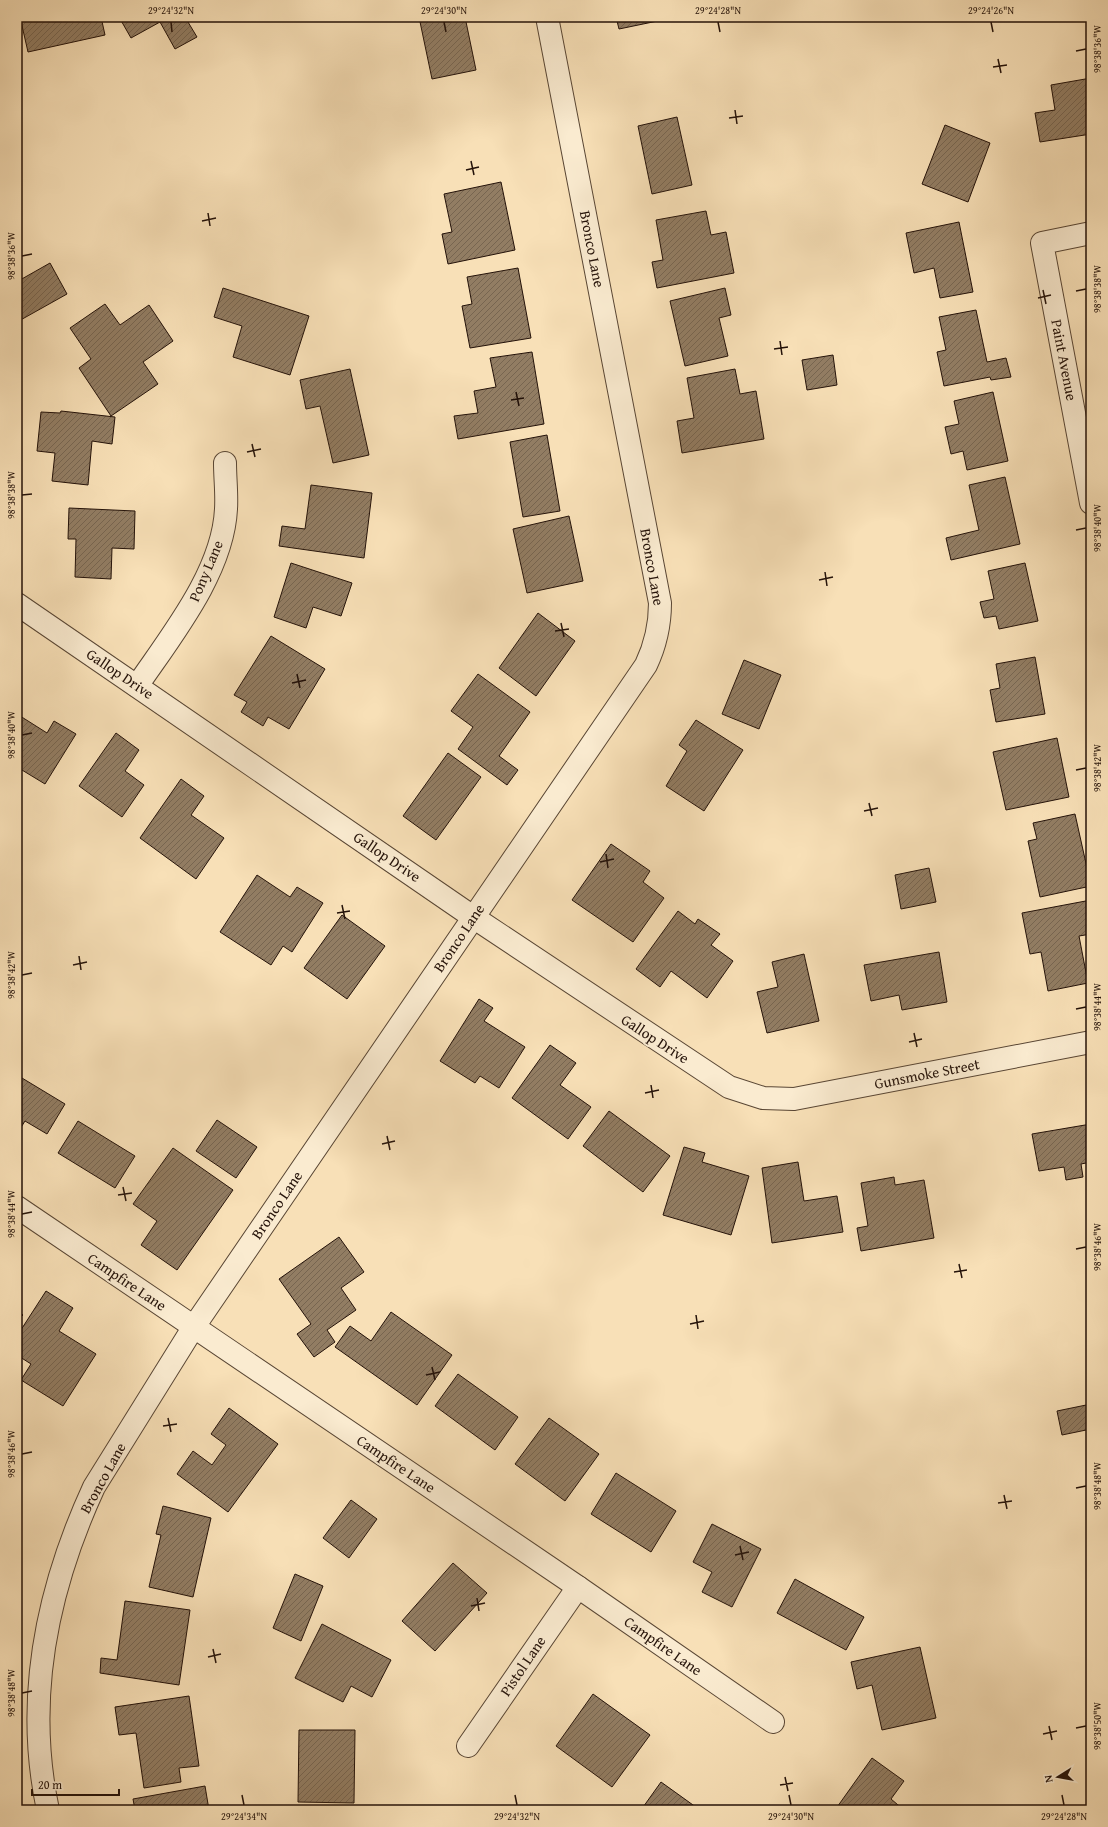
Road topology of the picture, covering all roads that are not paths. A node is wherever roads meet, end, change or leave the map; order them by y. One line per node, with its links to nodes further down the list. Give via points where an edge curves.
1 (547, 17): 7 (street, Bronco Lane, via 660,603 660,624 655,645 646,665)
2 (1091, 233): 4 (street, Paint Avenue, via 1042,243)
3 (225, 463): 6 (street, Pony Lane, via 226,510 213,561 190,608)
4 (1091, 503)
5 (17, 604): 6 (street, Gallop Drive)
6 (137, 686): 7 (street, Gallop Drive)
7 (473, 916): 9 (street, Gallop Drive, via 729,1087); 11 (street, Bronco Lane)
8 (1091, 1042): 9 (street, Gunsmoke Street, via 794,1099)
9 (763, 1098)
10 (17, 1207): 11 (street, Campfire Lane)
11 (193, 1328): 12 (street, Campfire Lane); 15 (street, Bronco Lane, via 94,1487 63,1565 49,1618 40,1672 38,1727 43,1786)
12 (578, 1586): 13 (street, Campfire Lane); 14 (street, Pistol Lane)
13 (773, 1722)
14 (468, 1746)
15 (48, 1810)

